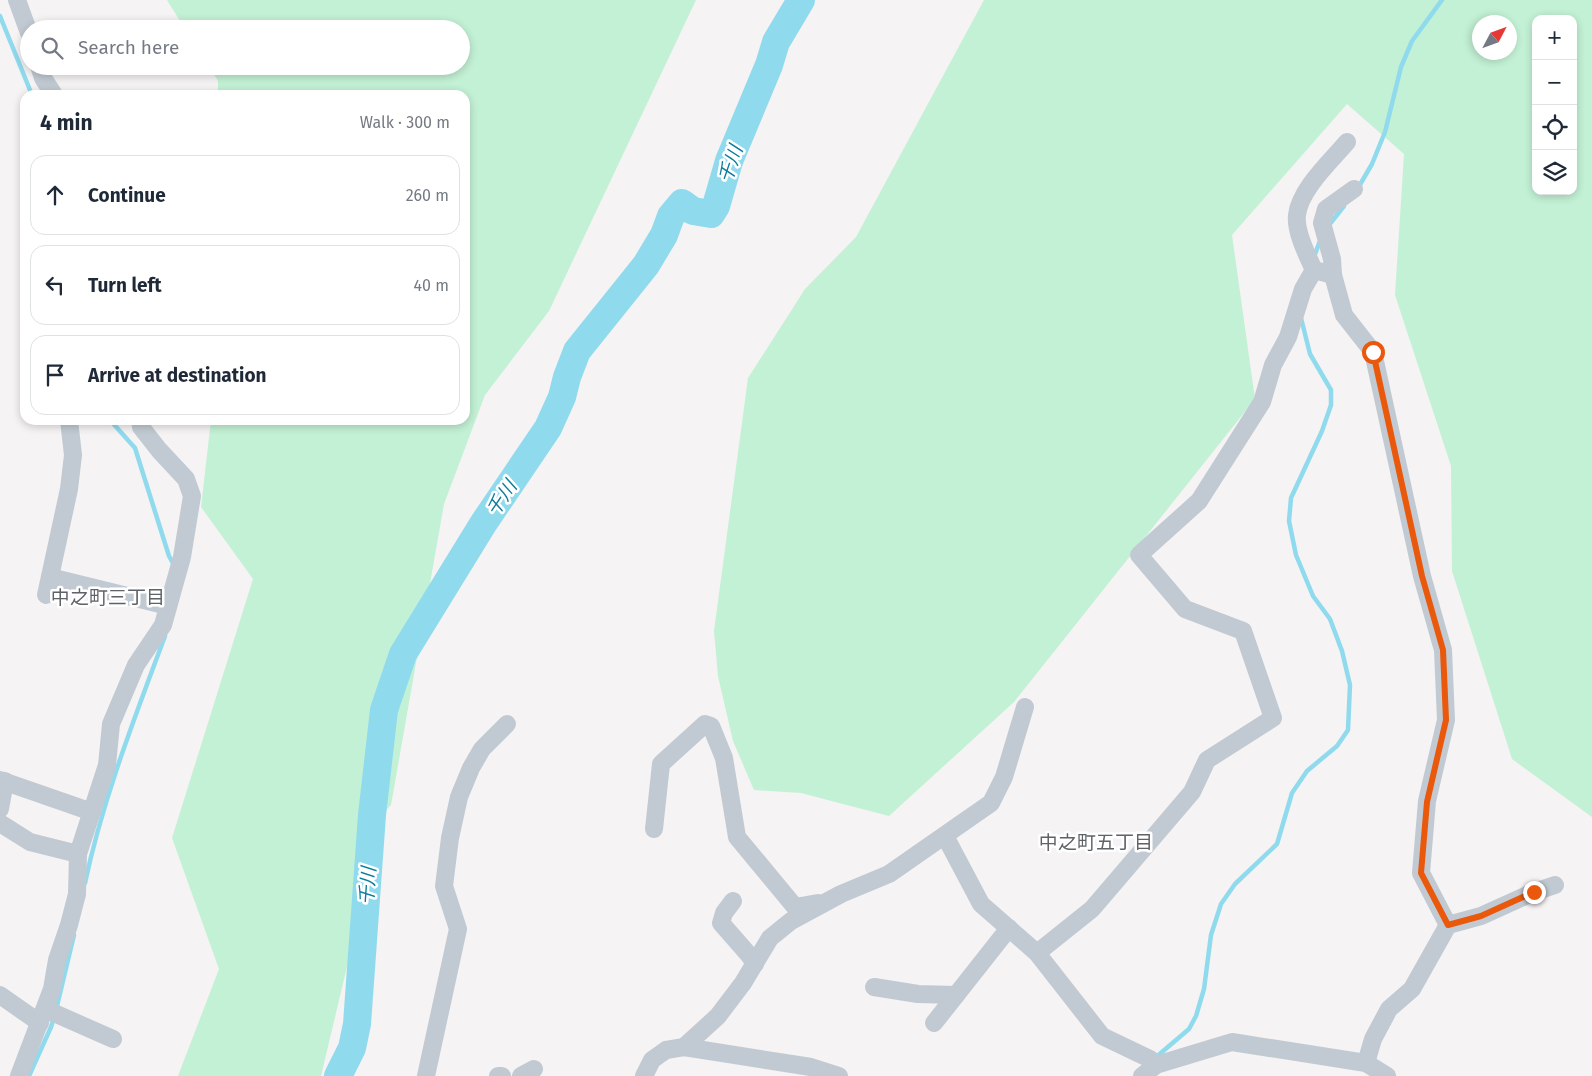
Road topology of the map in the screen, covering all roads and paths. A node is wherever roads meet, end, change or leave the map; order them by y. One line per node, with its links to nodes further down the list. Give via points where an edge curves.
1 (17, 0): 2 (street)
2 (24, 20)
3 (41, 80): 4 (street)
4 (50, 90)
5 (1347, 142): 7 (street, via 1300,202 1297,216 1302,246)
6 (1354, 189): 8 (street, via 1326,209 1322,223)
7 (1314, 270): 8 (street); 28 (street, via 1303,289 1288,337 1273,365 1262,402 1199,501 1139,555 1184,608 1243,630 1273,718 1207,760 1192,792 1092,909)
8 (1333, 275): 26 (street, via 1344,315 1373,352 1422,576 1443,650 1446,720 1427,802 1421,873)
9 (70, 425): 11 (street, via 73,454 69,489)
10 (141, 425): 13 (street, via 186,479 192,496 182,557)
11 (50, 577): 12 (street); 13 (street)
12 (46, 595)
13 (168, 606): 18 (street, via 163,625 136,665 111,724 107,764)
14 (1025, 707): 21 (street, via 1004,777 991,802)
15 (507, 724): 41 (street, via 482,748 459,797 444,886 458,929)
16 (2, 781): 17 (street); 18 (street)
17 (0, 809)
18 (92, 812): 22 (street)
19 (0, 823): 22 (street, via 30,842)
20 (654, 829): 25 (street, via 661,764 705,724 711,726 724,758 737,837 795,907)
21 (945, 836): 25 (street, via 889,874); 27 (street, via 980,904)
22 (78, 854): 33 (street, via 77,894)
23 (1555, 885): 26 (street, via 1481,916)
24 (733, 901): 29 (street, via 721,923)
25 (826, 902): 29 (street, via 791,921 770,938)
26 (1448, 925): 37 (street, via 1412,989 1389,1009 1373,1039)
27 (1009, 928): 28 (street); 32 (street)
28 (1037, 953): 38 (street, via 1102,1036 1150,1059)
29 (755, 964): 36 (street, via 718,1016)
30 (874, 987): 32 (street, via 918,994)
31 (0, 994): 33 (street)
32 (956, 995): 34 (street)
33 (42, 1016): 35 (street); 40 (street)
34 (934, 1023)
35 (113, 1039)
36 (684, 1047): 39 (street, via 811,1067); 42 (street, via 666,1050 652,1060)
37 (1366, 1063): 38 (street, via 1232,1042); 44 (street)
38 (1149, 1070)
39 (820, 1073): 43 (street)
40 (19, 1076)
41 (426, 1076)
42 (644, 1076)
43 (839, 1076)
44 (1387, 1076)

